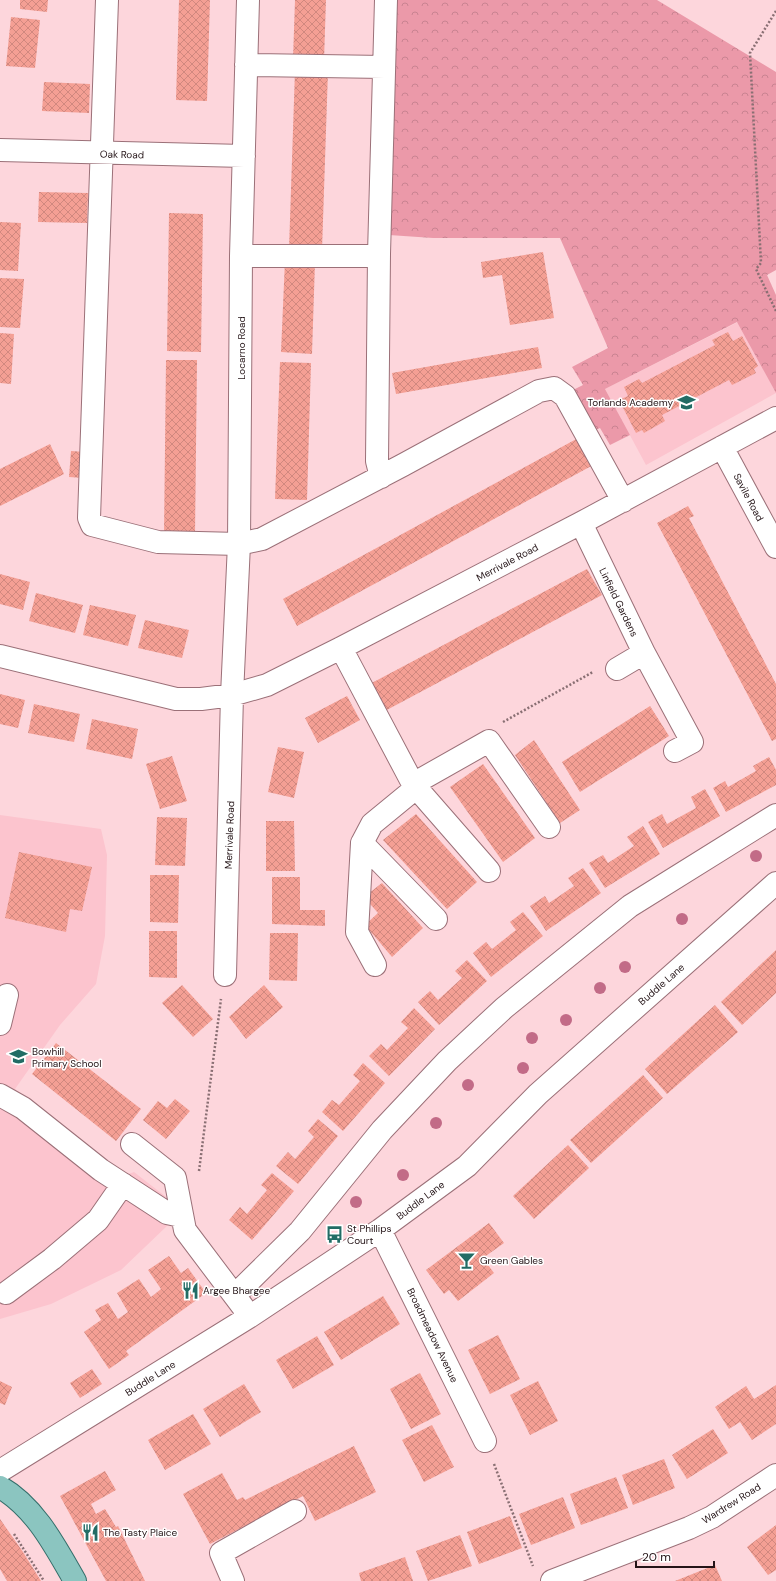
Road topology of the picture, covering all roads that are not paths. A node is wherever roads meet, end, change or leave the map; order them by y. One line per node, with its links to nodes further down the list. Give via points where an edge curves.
1 (108, 0): 7 (street)
2 (248, 0): 4 (street, Locarno Road)
3 (386, 0): 5 (street)
4 (246, 65): 5 (street); 8 (street, Locarno Road)
5 (384, 67): 9 (street)
6 (0, 150): 7 (street, Oak Road)
7 (101, 153): 8 (street, Oak Road); 16 (street, via 90,518 92,525 158,542)
8 (244, 156): 10 (street, Locarno Road)
9 (379, 254): 10 (street); 13 (street, via 377,461)
10 (241, 256): 16 (street, Locarno Road)
11 (776, 418): 12 (street, Merrivale Road)
12 (722, 447): 14 (street, Merrivale Road); 17 (street, Savile Road)
13 (381, 477): 14 (street, via 539,390 554,388 565,396); 16 (street, via 262,539)
14 (623, 500): 15 (street, Merrivale Road)
15 (581, 523): 18 (street, Merrivale Road); 19 (street, Linfield Gardens)
16 (239, 544): 22 (street, Locarno Road)
17 (776, 547)
18 (341, 648): 22 (street, Merrivale Road, via 267,685); 24 (street)
19 (644, 654): 21 (street); 23 (street, Linfield Gardens, via 692,742)
20 (0, 656): 22 (street, Merrivale Road, via 176,699)
21 (617, 668)
22 (232, 695): 32 (street, Merrivale Road)
23 (675, 751)
24 (413, 784): 26 (street, via 489,741); 27 (street, via 412,792 372,824); 28 (street)
25 (776, 815): 41 (street, via 630,906 504,1008 447,1061 382,1130 300,1231)
26 (549, 827)
27 (362, 843): 30 (street); 31 (street, via 357,932)
28 (489, 871)
29 (776, 883): 39 (street, Buddle Lane, via 538,1094 467,1166)
30 (436, 919)
31 (375, 965)
32 (225, 975)
33 (7, 995): 34 (street)
34 (0, 1024)
35 (0, 1096): 37 (street, via 23,1108 101,1170)
36 (132, 1144): 38 (street, via 175,1178)
37 (123, 1184): 38 (street, via 167,1213); 40 (street, via 98,1220)
38 (180, 1210): 41 (street, via 185,1230)
39 (380, 1230): 42 (street, Buddle Lane); 43 (street, Broadmeadow Avenue)
40 (6, 1293)
41 (235, 1295): 42 (street)
42 (249, 1317): 44 (street, Buddle Lane)
43 (485, 1441)
44 (0, 1471)
45 (776, 1475): 50 (street, Wardrew Road, via 712,1517 689,1528)
46 (0, 1487): 48 (main road, via 15,1495 34,1518 52,1541)
47 (295, 1511): 49 (street, via 221,1553)
48 (75, 1581)
49 (233, 1581)
50 (552, 1581)

